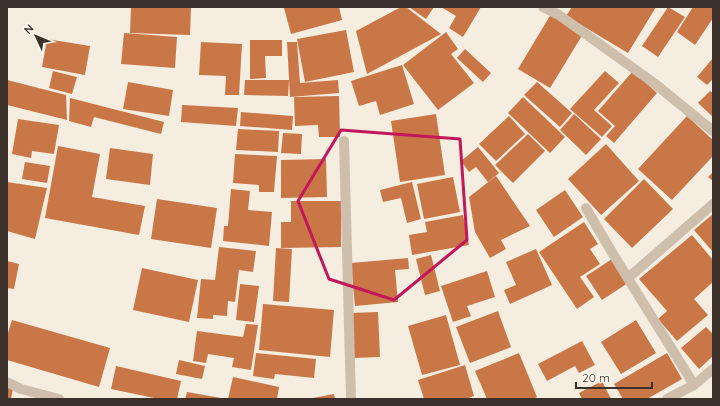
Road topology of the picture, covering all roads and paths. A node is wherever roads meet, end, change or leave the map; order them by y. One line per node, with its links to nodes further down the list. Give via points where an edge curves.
1 (543, 7): 2 (street, via 559,15 654,83)
2 (713, 131)
3 (344, 141): 11 (street)
4 (713, 204): 6 (street)
5 (586, 208): 6 (street)
6 (628, 278): 9 (street)
7 (713, 369): 9 (street)
8 (7, 382): 10 (street, via 20,389)
9 (694, 385): 12 (street)
10 (59, 399)
11 (351, 399)
12 (667, 399)

